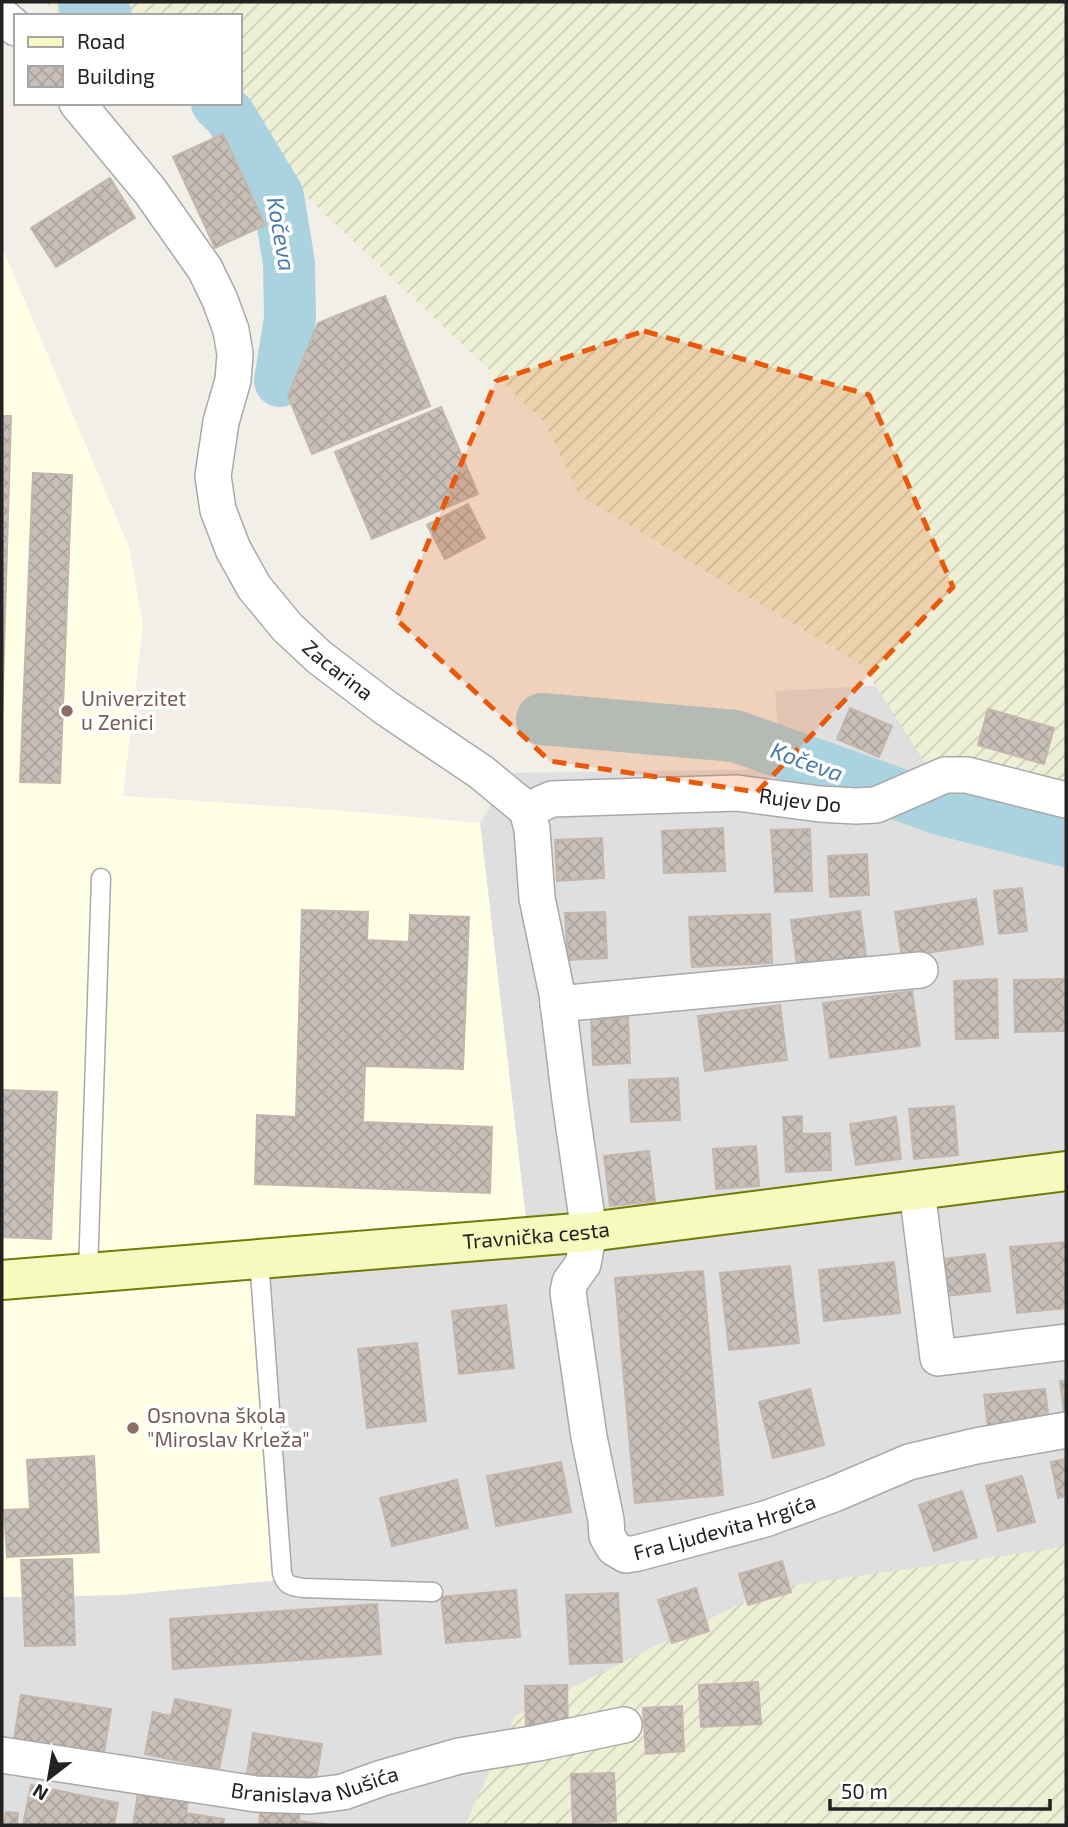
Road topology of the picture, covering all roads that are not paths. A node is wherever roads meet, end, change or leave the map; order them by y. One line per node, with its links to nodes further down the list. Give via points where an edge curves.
1 (79, 105): 3 (street, Zacarina, via 150,191 205,269 231,330 233,380 213,476 218,510 254,587 319,657)
2 (1066, 800): 3 (street, Rujev Do, via 967,775 945,775 876,805 820,804 737,793 552,799)
3 (527, 810): 6 (street, via 533,829 537,898)
4 (101, 878): 11 (lane)
5 (920, 970): 6 (street)
6 (558, 1004): 9 (street)
7 (1066, 1171): 8 (main road, Travnička cesta)
8 (917, 1190): 9 (main road, Travnička cesta); 13 (street, via 938,1357)
9 (589, 1232): 10 (main road, Travnička cesta); 14 (street, Fra Ljudevita Hrgića, via 583,1264 568,1292 607,1536 614,1548 626,1555 765,1519 909,1462)
10 (259, 1259): 11 (main road, Travnička cesta); 15 (lane, via 285,1581 303,1588)
11 (88, 1273): 12 (main road, Travnička cesta)
12 (2, 1280)
13 (1066, 1342)
14 (1066, 1430)
15 (433, 1592)
16 (624, 1725): 17 (street, Branislava Nušića, via 459,1756 343,1792 311,1796 256,1794)
17 (2, 1755)

